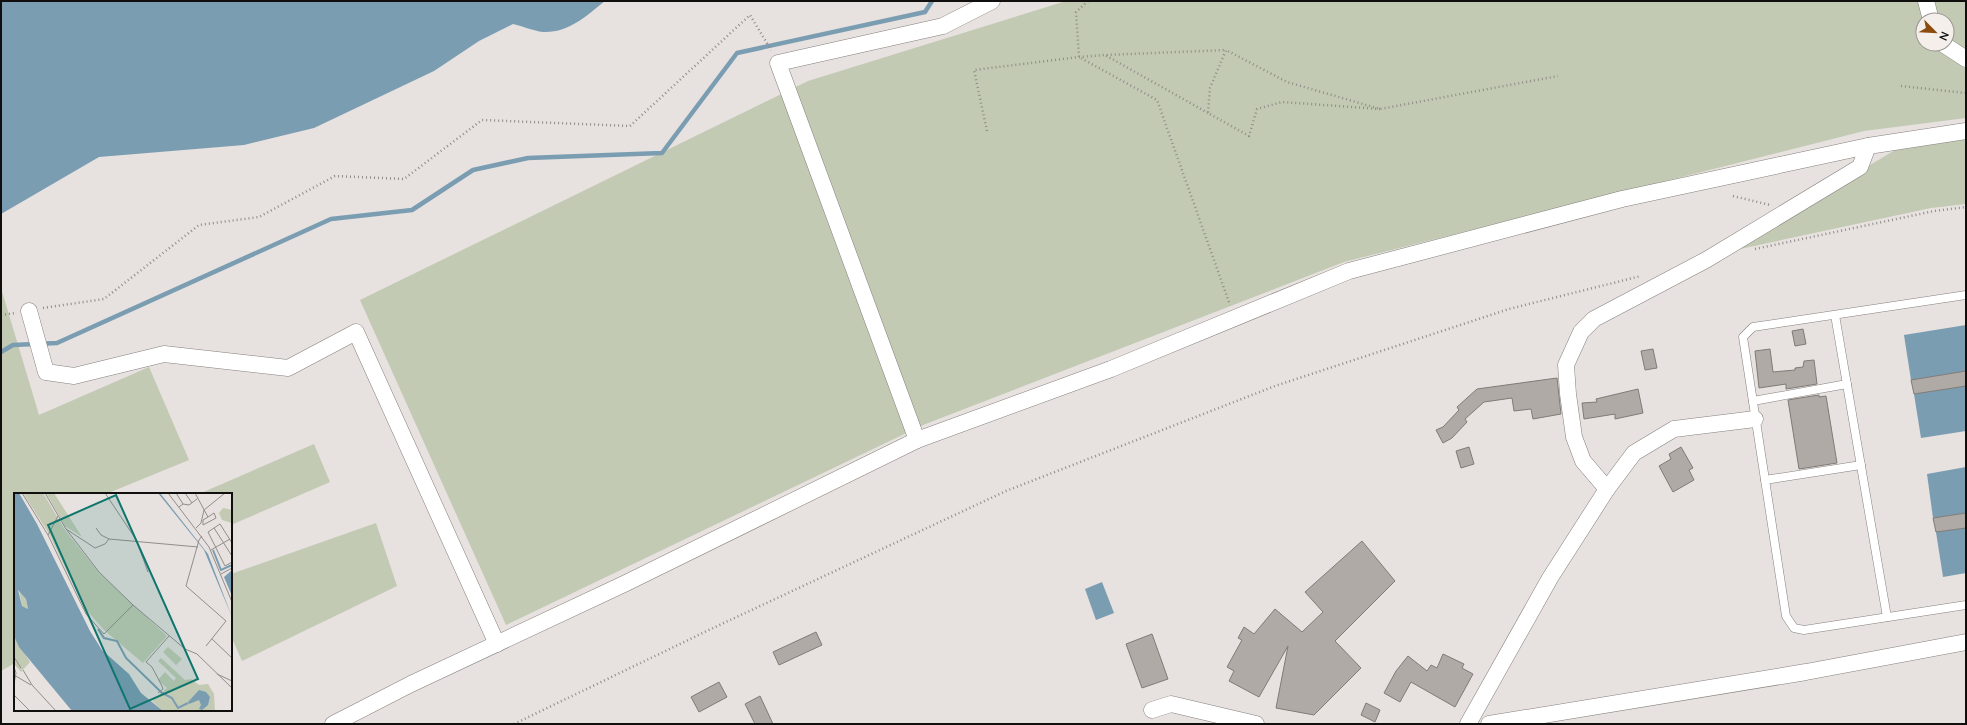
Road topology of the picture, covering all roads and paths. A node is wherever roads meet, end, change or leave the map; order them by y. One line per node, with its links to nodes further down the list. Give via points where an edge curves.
1 (992, 1): 10 (street, via 943,26)
2 (1088, 1): 8 (path, via 1076,12)
3 (1926, 1): 4 (street)
4 (1929, 12)
5 (1226, 50): 7 (path); 14 (path, via 1287,82); 15 (path, via 1210,88)
6 (1955, 52): 9 (street)
7 (1106, 55): 8 (path); 15 (path)
8 (1079, 57): 16 (path, via 974,70); 28 (path, via 1157,100)
9 (1966, 59)
10 (778, 63): 25 (path, via 750,16 630,126 482,120 404,179 335,176 259,217 199,225 104,299); 32 (street)
11 (1558, 76): 14 (path)
12 (1901, 86): 13 (path)
13 (1966, 93)
14 (1380, 109): 15 (path, via 1282,102 1257,110 1248,136)
15 (1208, 113)
16 (987, 131)
17 (1966, 131): 18 (street)
18 (1868, 146): 21 (street, via 1860,167); 28 (street, via 1622,200 1349,271)
19 (1733, 196): 21 (path)
20 (1966, 207): 22 (path, via 1934,211)
21 (1791, 210): 35 (street, via 1706,260 1594,319 1581,332 1566,365 1574,437 1583,461)
22 (1752, 250)
23 (1645, 275): 42 (path, via 1509,309 1275,386 1006,491)
24 (1966, 295): 27 (lane)
25 (29, 310): 26 (path); 39 (street, via 46,372 74,376 164,354 288,368 356,332)
26 (1, 315)
27 (1835, 315): 29 (lane); 30 (lane, via 1753,327 1743,337)
28 (1234, 318): 32 (street, via 1111,369)
29 (1847, 384): 30 (lane); 33 (lane)
30 (1753, 401): 31 (lane)
31 (1755, 419): 34 (lane); 35 (street, via 1674,429 1634,453)
32 (917, 440): 39 (street)
33 (1861, 465): 34 (lane); 37 (lane)
34 (1765, 480): 37 (lane, via 1786,616 1794,628 1804,630)
35 (1608, 488): 44 (street, via 1550,578)
36 (1966, 605): 37 (lane)
37 (1887, 617)
38 (1966, 642): 45 (street, via 1806,672)
39 (497, 644): 41 (street)
40 (1152, 710): 43 (street, via 1171,704)
41 (334, 724)
42 (514, 724)
43 (1256, 724)
44 (1468, 724)
45 (1489, 724)

